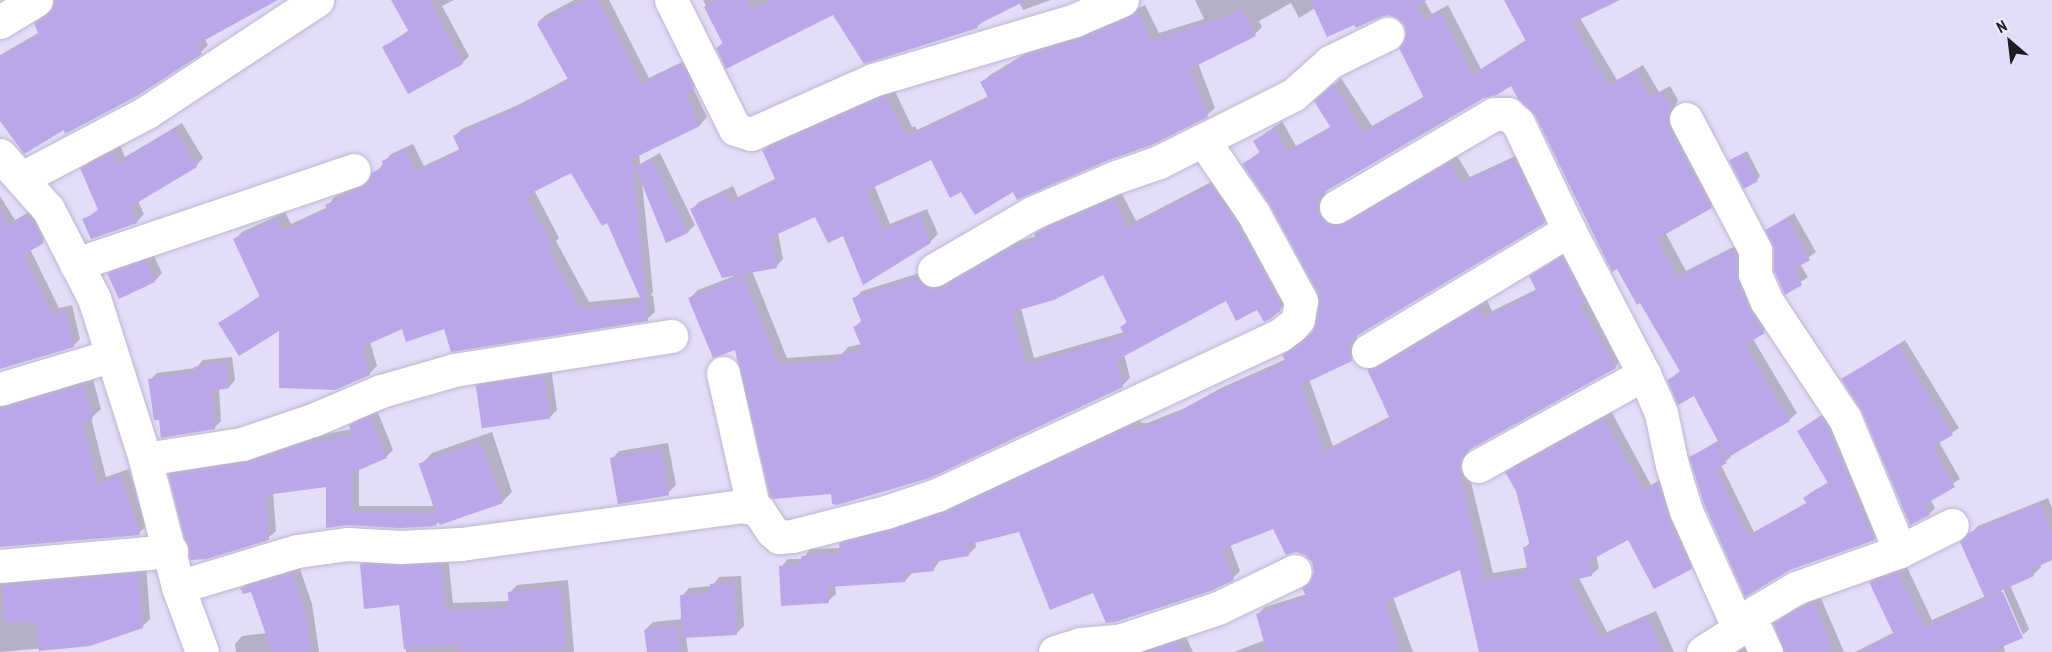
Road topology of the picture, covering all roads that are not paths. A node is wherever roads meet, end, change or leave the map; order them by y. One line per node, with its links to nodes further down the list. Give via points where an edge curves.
1 (36, 0): 5 (street)
2 (317, 0): 11 (street, via 147,112)
3 (1122, 0): 4 (street, via 1075,20 873,80 751,134 735,129)
4 (683, 3)
5 (0, 22)
6 (1387, 34): 8 (street, via 1330,63 1293,95)
7 (1686, 119): 27 (street, via 1755,250 1755,274 1767,300 1845,418)
8 (1203, 140): 15 (street, via 1032,213); 24 (street, via 1253,213 1301,302 1298,319 1292,326 937,495 886,512 779,537)
9 (0, 155): 11 (street)
10 (353, 170): 14 (street)
11 (22, 178): 14 (street, via 48,209)
12 (1336, 207): 13 (street, via 1494,114 1508,114 1518,123)
13 (1569, 230): 17 (street); 20 (street)
14 (76, 264): 18 (street, via 94,298)
15 (934, 270)
16 (671, 336): 22 (street, via 454,370 381,391 242,444)
17 (1368, 351)
18 (110, 356): 21 (street); 22 (street)
19 (723, 373): 24 (street)
20 (1644, 374): 23 (street); 31 (street, via 1661,413 1686,511)
21 (0, 389)
22 (145, 459): 26 (street)
23 (1478, 466)
24 (753, 506): 30 (street, via 461,544 337,546 297,551)
25 (1952, 525): 27 (street)
26 (171, 551): 28 (street); 30 (street)
27 (1900, 551): 31 (street, via 1796,588)
28 (0, 566)
29 (1295, 571): 33 (street, via 1196,615 1119,641 1081,644)
30 (178, 587): 32 (street)
31 (1744, 622): 34 (street); 35 (street)
32 (202, 652)
33 (1055, 652)
34 (1703, 652)
35 (1766, 652)

